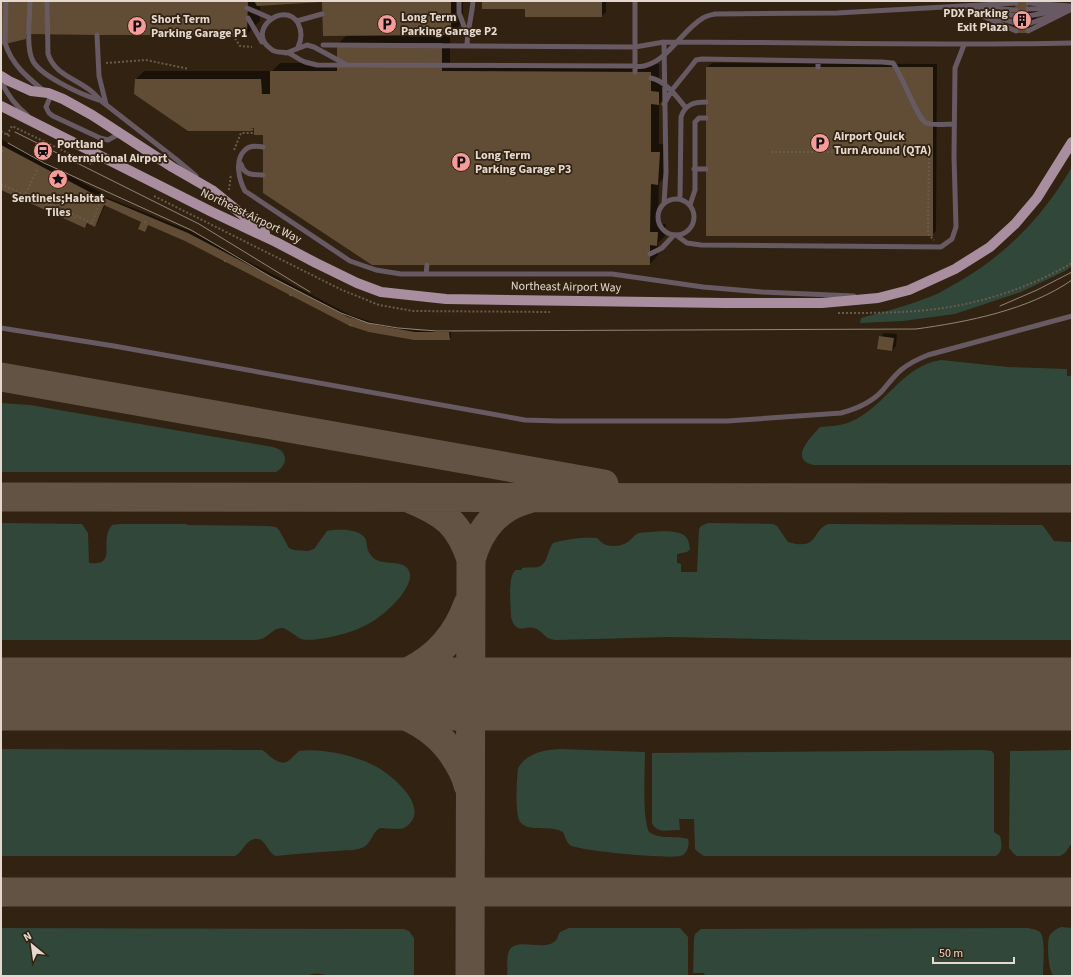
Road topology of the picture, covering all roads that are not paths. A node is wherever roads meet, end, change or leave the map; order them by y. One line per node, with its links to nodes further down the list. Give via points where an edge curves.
1 (6, 1): 46 (lane, via 7,50 24,76)
2 (30, 1): 47 (lane, via 29,44 34,65 86,96)
3 (47, 1): 47 (lane, via 47,43 50,61 57,70 91,91)
4 (458, 1): 30 (lane, via 458,13)
5 (473, 1): 30 (lane)
6 (635, 1): 38 (lane)
7 (970, 1): 15 (lane)
8 (974, 1): 15 (lane)
9 (985, 1): 15 (lane)
10 (1053, 1): 16 (lane)
11 (1064, 1): 16 (lane)
12 (1068, 1): 16 (lane)
13 (1016, 3): 15 (lane)
14 (1028, 3): 16 (lane)
15 (959, 6): 19 (lane); 21 (lane); 26 (lane); 28 (lane); 40 (lane, via 838,13 715,14 704,17 682,35 667,53 645,66)
16 (1072, 6): 18 (lane); 22 (lane); 27 (lane); 29 (lane)
17 (248, 8): 24 (lane)
18 (1028, 9)
19 (1016, 10)
20 (322, 14): 25 (lane)
21 (1016, 16)
22 (1028, 16)
23 (248, 18): 25 (lane, via 265,47 270,51 283,53 298,48 301,31)
24 (270, 18): 25 (lane, via 283,14 290,15); 37 (lane, via 262,32 266,45 271,50 283,53)
25 (297, 21)
26 (1016, 23)
27 (1028, 24)
28 (1016, 31)
29 (1028, 31)
30 (467, 34): 36 (lane)
31 (97, 36): 49 (lane, via 99,76)
32 (664, 42): 35 (lane); 38 (lane); 50 (lane)
33 (1072, 43): 35 (lane)
34 (323, 45): 36 (lane)
35 (964, 45): 55 (lane, via 955,68)
36 (467, 46): 38 (lane)
37 (298, 47): 40 (lane, via 314,46); 40 (lane, via 300,28 296,20 290,16 274,15 263,27 266,45 276,52 288,53 317,65)
38 (635, 47): 42 (lane)
39 (818, 61): 41 (lane); 50 (lane, via 696,60); 55 (lane, via 893,64 899,71 918,114 926,122)
40 (348, 65)
41 (818, 67)
42 (635, 72)
43 (1, 76): 46 (main road, via 31,91)
44 (651, 78): 52 (lane, via 666,85)
45 (1, 81): 54 (lane, via 13,103)
46 (49, 94): 56 (main road, via 63,99); 56 (lane, via 46,107 53,116 100,138 108,140)
47 (100, 100): 49 (lane)
48 (706, 102): 52 (lane, via 693,103)
49 (106, 104): 61 (lane)
50 (664, 104): 63 (lane)
51 (1, 106): 54 (main road, Northeast Airport Way)
52 (686, 108): 62 (lane, via 681,117)
53 (706, 118): 59 (lane, via 699,118 694,122)
54 (36, 123): 66 (main road, Northeast Airport Way)
55 (954, 124): 65 (lane, via 956,227 952,239 940,246 701,245 687,243)
56 (121, 133): 61 (main road)
57 (1072, 142): 70 (main road, Northeast Airport Way, via 1037,198 1015,224 990,247 955,269 924,284)
58 (706, 168): 59 (lane)
59 (694, 169): 64 (lane, via 695,190)
60 (263, 175): 69 (lane, via 251,175 242,168 240,161 245,151 263,147 249,147 245,150 241,155 239,161 239,176 245,191 350,261 376,270)
61 (212, 190): 66 (main road)
62 (680, 199): 63 (lane, via 671,199); 64 (lane)
63 (664, 203): 65 (lane, via 658,219 663,230)
64 (690, 205): 65 (lane, via 694,216 693,222 687,232)
65 (675, 235): 67 (lane, via 662,248)
66 (276, 242): 70 (main road, Northeast Airport Way, via 357,283 381,292 446,299 822,303)
67 (650, 254)
68 (427, 265): 69 (lane)
69 (426, 274): 70 (lane, via 612,274 703,287)
70 (878, 298)
71 (1072, 316): 72 (lane, via 918,359 900,370 874,399 851,411 721,421 525,420)
72 (1, 328)

